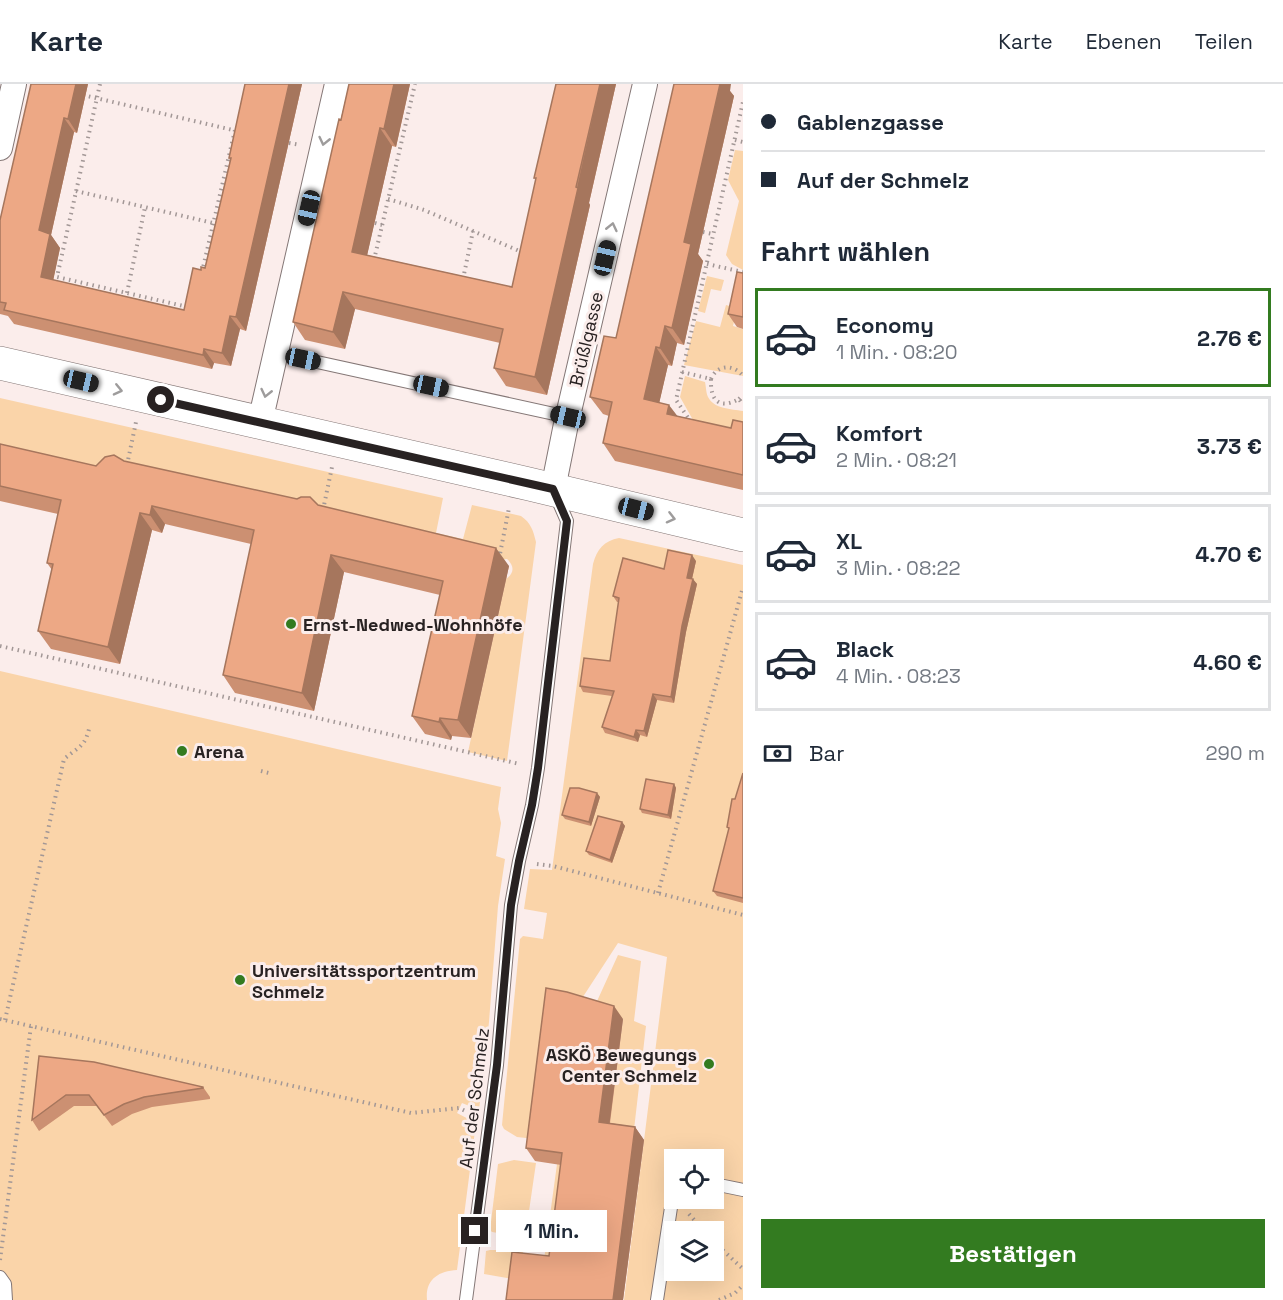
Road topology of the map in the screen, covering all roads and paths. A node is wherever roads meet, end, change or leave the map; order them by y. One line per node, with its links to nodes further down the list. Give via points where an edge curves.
1 (14, 84): 13 (street)
2 (100, 84): 7 (path)
3 (337, 84): 31 (street, one-way to 31)
4 (415, 84): 15 (path)
5 (645, 84): 40 (street, Brüßlgasse, one-way to 5)
6 (82, 95): 7 (path)
7 (96, 98): 9 (path); 14 (path)
8 (743, 102): 11 (path)
9 (235, 130): 10 (path); 17 (path)
10 (242, 132)
11 (735, 140): 12 (path); 22 (path)
12 (743, 142)
13 (0, 148)
14 (76, 191): 16 (path); 29 (path, via 57,277)
15 (388, 199): 19 (path); 20 (path)
16 (145, 207): 17 (path); 29 (path)
17 (213, 223): 27 (path)
18 (375, 223): 19 (path)
19 (382, 225): 25 (path)
20 (473, 231): 23 (path); 28 (path)
21 (703, 232): 22 (path)
22 (713, 234): 24 (path)
23 (528, 255)
24 (707, 264): 26 (path); 33 (path)
25 (373, 266)
26 (743, 272)
27 (201, 276)
28 (461, 286)
29 (127, 293): 30 (path)
30 (194, 308)
31 (276, 352): 40 (lane); 41 (street, one-way to 41)
32 (0, 363): 37 (main road, one-way to 37)
33 (682, 372): 35 (path); 42 (path, via 676,400 691,423)
34 (743, 376): 35 (path, via 726,367)
35 (711, 379): 38 (path, via 712,395 718,402 726,404)
36 (743, 394): 38 (path)
37 (142, 395): 41 (main road); 44 (path)
38 (739, 399): 39 (path)
39 (743, 405)
40 (568, 417): 46 (street, Brüßlgasse)
41 (260, 422): 43 (main road)
42 (701, 425)
43 (337, 440): 45 (main road); 47 (path)
44 (126, 472)
45 (515, 480): 46 (main road); 49 (path)
46 (553, 489): 48 (main road, one-way to 48); 53 (lane, Auf der Schmelz, via 567,521)
47 (322, 514)
48 (743, 536)
49 (499, 560)
50 (743, 587): 57 (path)
51 (0, 646): 53 (path)
52 (90, 724): 59 (path, via 84,744 64,759)
53 (538, 763): 56 (lane, Auf der Schmelz)
54 (261, 771): 55 (path)
55 (269, 773)
56 (519, 861): 57 (path); 61 (lane, Auf der Schmelz)
57 (658, 893): 58 (path)
58 (743, 915)
59 (3, 1019): 60 (path)
60 (31, 1026): 61 (path, via 411,1113 459,1108); 66 (path)
61 (489, 1122): 71 (lane, Auf der Schmelz)
62 (724, 1186): 63 (lane)
63 (743, 1190)
64 (671, 1209): 72 (lane)
65 (724, 1251): 67 (path)
66 (0, 1261)
67 (743, 1269)
68 (0, 1277): 70 (lane, via 5,1284)
69 (743, 1285): 73 (path)
70 (6, 1300)
71 (466, 1300)
72 (657, 1300)
73 (719, 1300)

